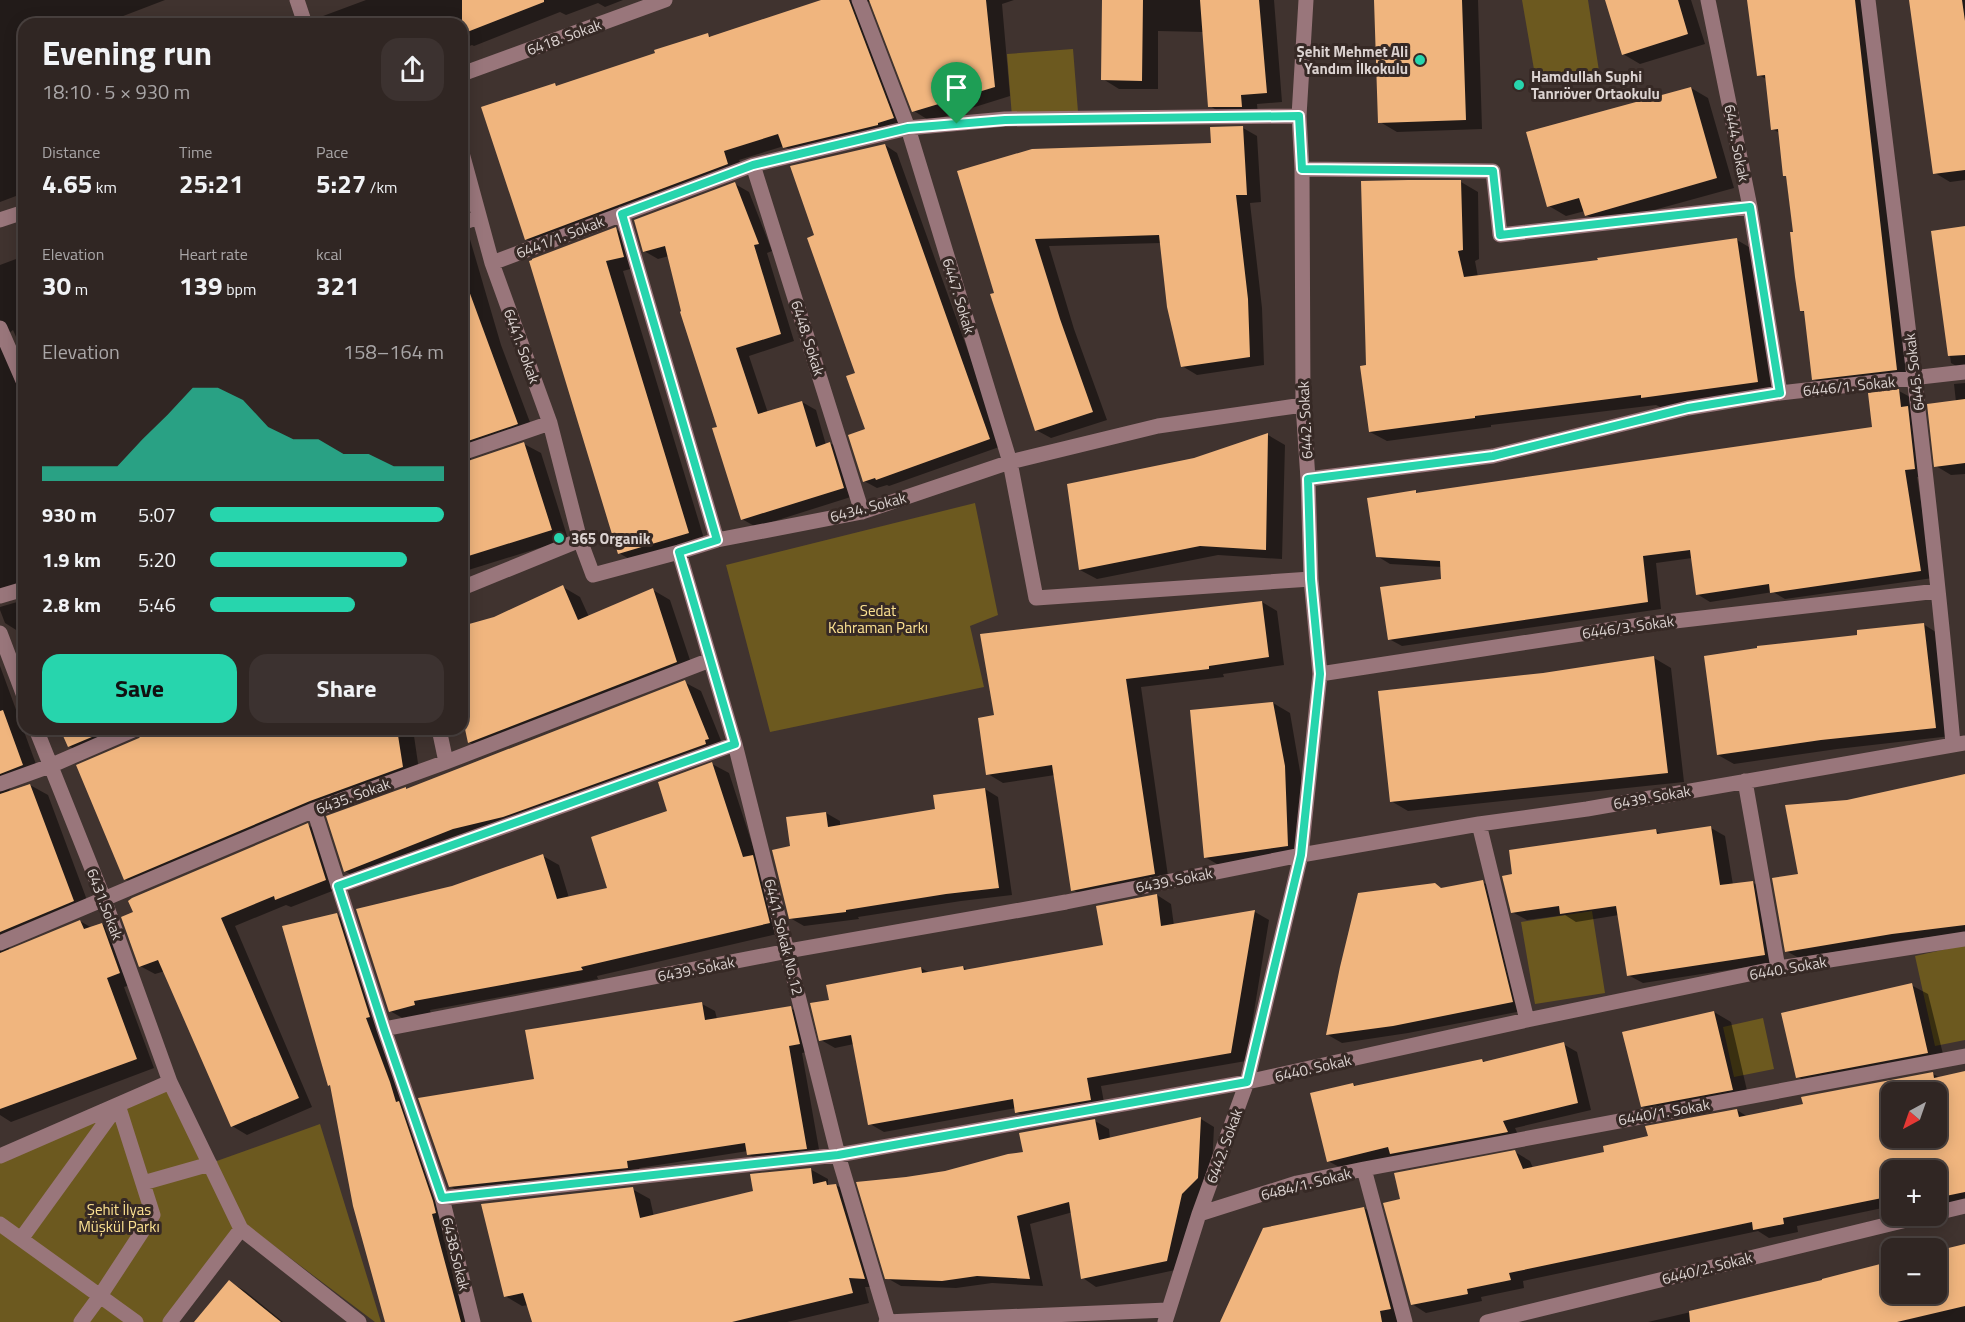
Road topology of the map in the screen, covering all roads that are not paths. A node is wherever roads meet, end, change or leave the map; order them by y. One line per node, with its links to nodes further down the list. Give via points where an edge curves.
1 (297, 0): 7 (street)
2 (666, 0): 8 (street, 6418. Sokak)
3 (859, 0): 10 (street, 6447. Sokak)
4 (1306, 0): 9 (street, 6442. Sokak)
5 (1708, 0): 14 (street, 6444. Sokak)
6 (1868, 0): 24 (street, 6445. Sokak)
7 (302, 18)
8 (468, 72)
9 (1299, 116): 10 (street, 6441/1. Sokak, via 1005,120); 12 (street, 6442. Sokak)
10 (908, 128): 11 (street, 6441/1. Sokak); 29 (street, 6447. Sokak)
11 (753, 165): 16 (street, 6441/1. Sokak); 31 (street, 6448. Sokak)
12 (1302, 169): 14 (street, via 1493,171 1500,235); 26 (street, 6442. Sokak)
13 (468, 174): 17 (street, 6441. Sokak)
14 (1750, 207): 25 (street, 6444. Sokak)
15 (18, 214): 18 (street)
16 (622, 214): 20 (street, 6441/1. Sokak); 33 (street)
17 (480, 217): 19 (street); 20 (street, 6441. Sokak)
18 (0, 220)
19 (468, 221)
20 (492, 263): 27 (street, 6441. Sokak)
21 (0, 328): 22 (street)
22 (18, 369)
23 (1965, 372): 24 (street, 6446/1. Sokak)
24 (1915, 379): 25 (street, 6446/1. Sokak); 38 (street, 6445. Sokak)
25 (1780, 393): 30 (street, 6446/1. Sokak, via 1688,408 1493,456)
26 (1303, 405): 29 (street, 6434. Sokak, via 1158,426); 30 (street, 6442. Sokak)
27 (550, 423): 28 (street); 32 (street, 6441. Sokak)
28 (468, 451)
29 (1010, 462): 31 (street, 6434. Sokak); 35 (street, 6447. Sokak, via 1036,598)
30 (1308, 479): 35 (street, 6442. Sokak)
31 (862, 512): 33 (street, 6434. Sokak)
32 (580, 540): 34 (street, 6434. Sokak, via 593,575); 36 (street)
33 (717, 540): 34 (street, 6434. Sokak)
34 (679, 552): 41 (street, 6441. Sokak No.12)
35 (1311, 579): 42 (street, 6442. Sokak)
36 (468, 586)
37 (18, 591): 39 (street)
38 (1938, 591): 42 (street, 6446/3. Sokak, via 1640,625); 47 (street, 6445. Sokak)
39 (0, 596)
40 (0, 633): 43 (street)
41 (710, 660): 48 (street, 6441. Sokak No.12); 49 (street, 6435. Sokak)
42 (1320, 674): 55 (street, 6442. Sokak)
43 (18, 680)
44 (38, 735): 50 (street, 6431.Sokak)
45 (121, 735): 50 (street)
46 (440, 735): 49 (street)
47 (1959, 743): 51 (street, 6439. Sokak)
48 (735, 744): 56 (street); 60 (street, 6441. Sokak No.12)
49 (446, 762): 53 (street, 6435. Sokak)
50 (50, 766): 52 (street); 57 (street, 6431.Sokak)
51 (1745, 781): 54 (street, 6439. Sokak); 61 (street)
52 (0, 784)
53 (314, 810): 56 (street, 6438.Sokak); 57 (street, 6435. Sokak)
54 (1479, 824): 55 (street, 6439. Sokak); 62 (street)
55 (1301, 855): 60 (street, 6439. Sokak); 66 (street, 6442. Sokak)
56 (338, 886): 63 (street, 6438.Sokak)
57 (104, 899): 59 (street, 6435. Sokak); 65 (street, 6431.Sokak)
58 (1965, 939): 61 (street, 6440. Sokak)
59 (0, 943)
60 (788, 951): 63 (street, 6439. Sokak); 68 (street, 6441. Sokak No.12)
61 (1778, 968): 62 (street, 6440. Sokak)
62 (1527, 1020): 66 (street, 6440. Sokak)
63 (384, 1029): 73 (street, 6438.Sokak)
64 (1965, 1056): 71 (street, 6440/1. Sokak)
65 (170, 1082): 67 (street); 70 (street, 6431.Sokak)
66 (1247, 1082): 68 (street, 6440. Sokak); 76 (street, 6442. Sokak)
67 (118, 1105): 69 (street); 72 (street); 80 (street)
68 (838, 1155): 73 (street, 6440. Sokak); 88 (street, 6441. Sokak No.12)
69 (0, 1156)
70 (210, 1164): 72 (street); 79 (street, 6431.Sokak)
71 (1364, 1169): 76 (street, 6484/1. Sokak, via 1297,1183); 89 (street, 6484/1. Sokak)
72 (143, 1183): 81 (street, via 153,1215)
73 (442, 1198): 87 (street, 6438.Sokak)
74 (1965, 1206): 75 (street)
75 (1947, 1210)
76 (1199, 1214): 82 (street, 6442. Sokak)
77 (0, 1224): 80 (street)
78 (1882, 1226): 90 (street, 6440/2. Sokak)
79 (241, 1229): 85 (street); 86 (street)
80 (21, 1239): 81 (street)
81 (100, 1296): 83 (street); 84 (street)
82 (1166, 1316): 88 (street)
83 (81, 1322)
84 (136, 1322)
85 (170, 1322)
86 (359, 1322)
87 (473, 1322)
88 (887, 1322)
89 (1405, 1322)
90 (1488, 1322)

